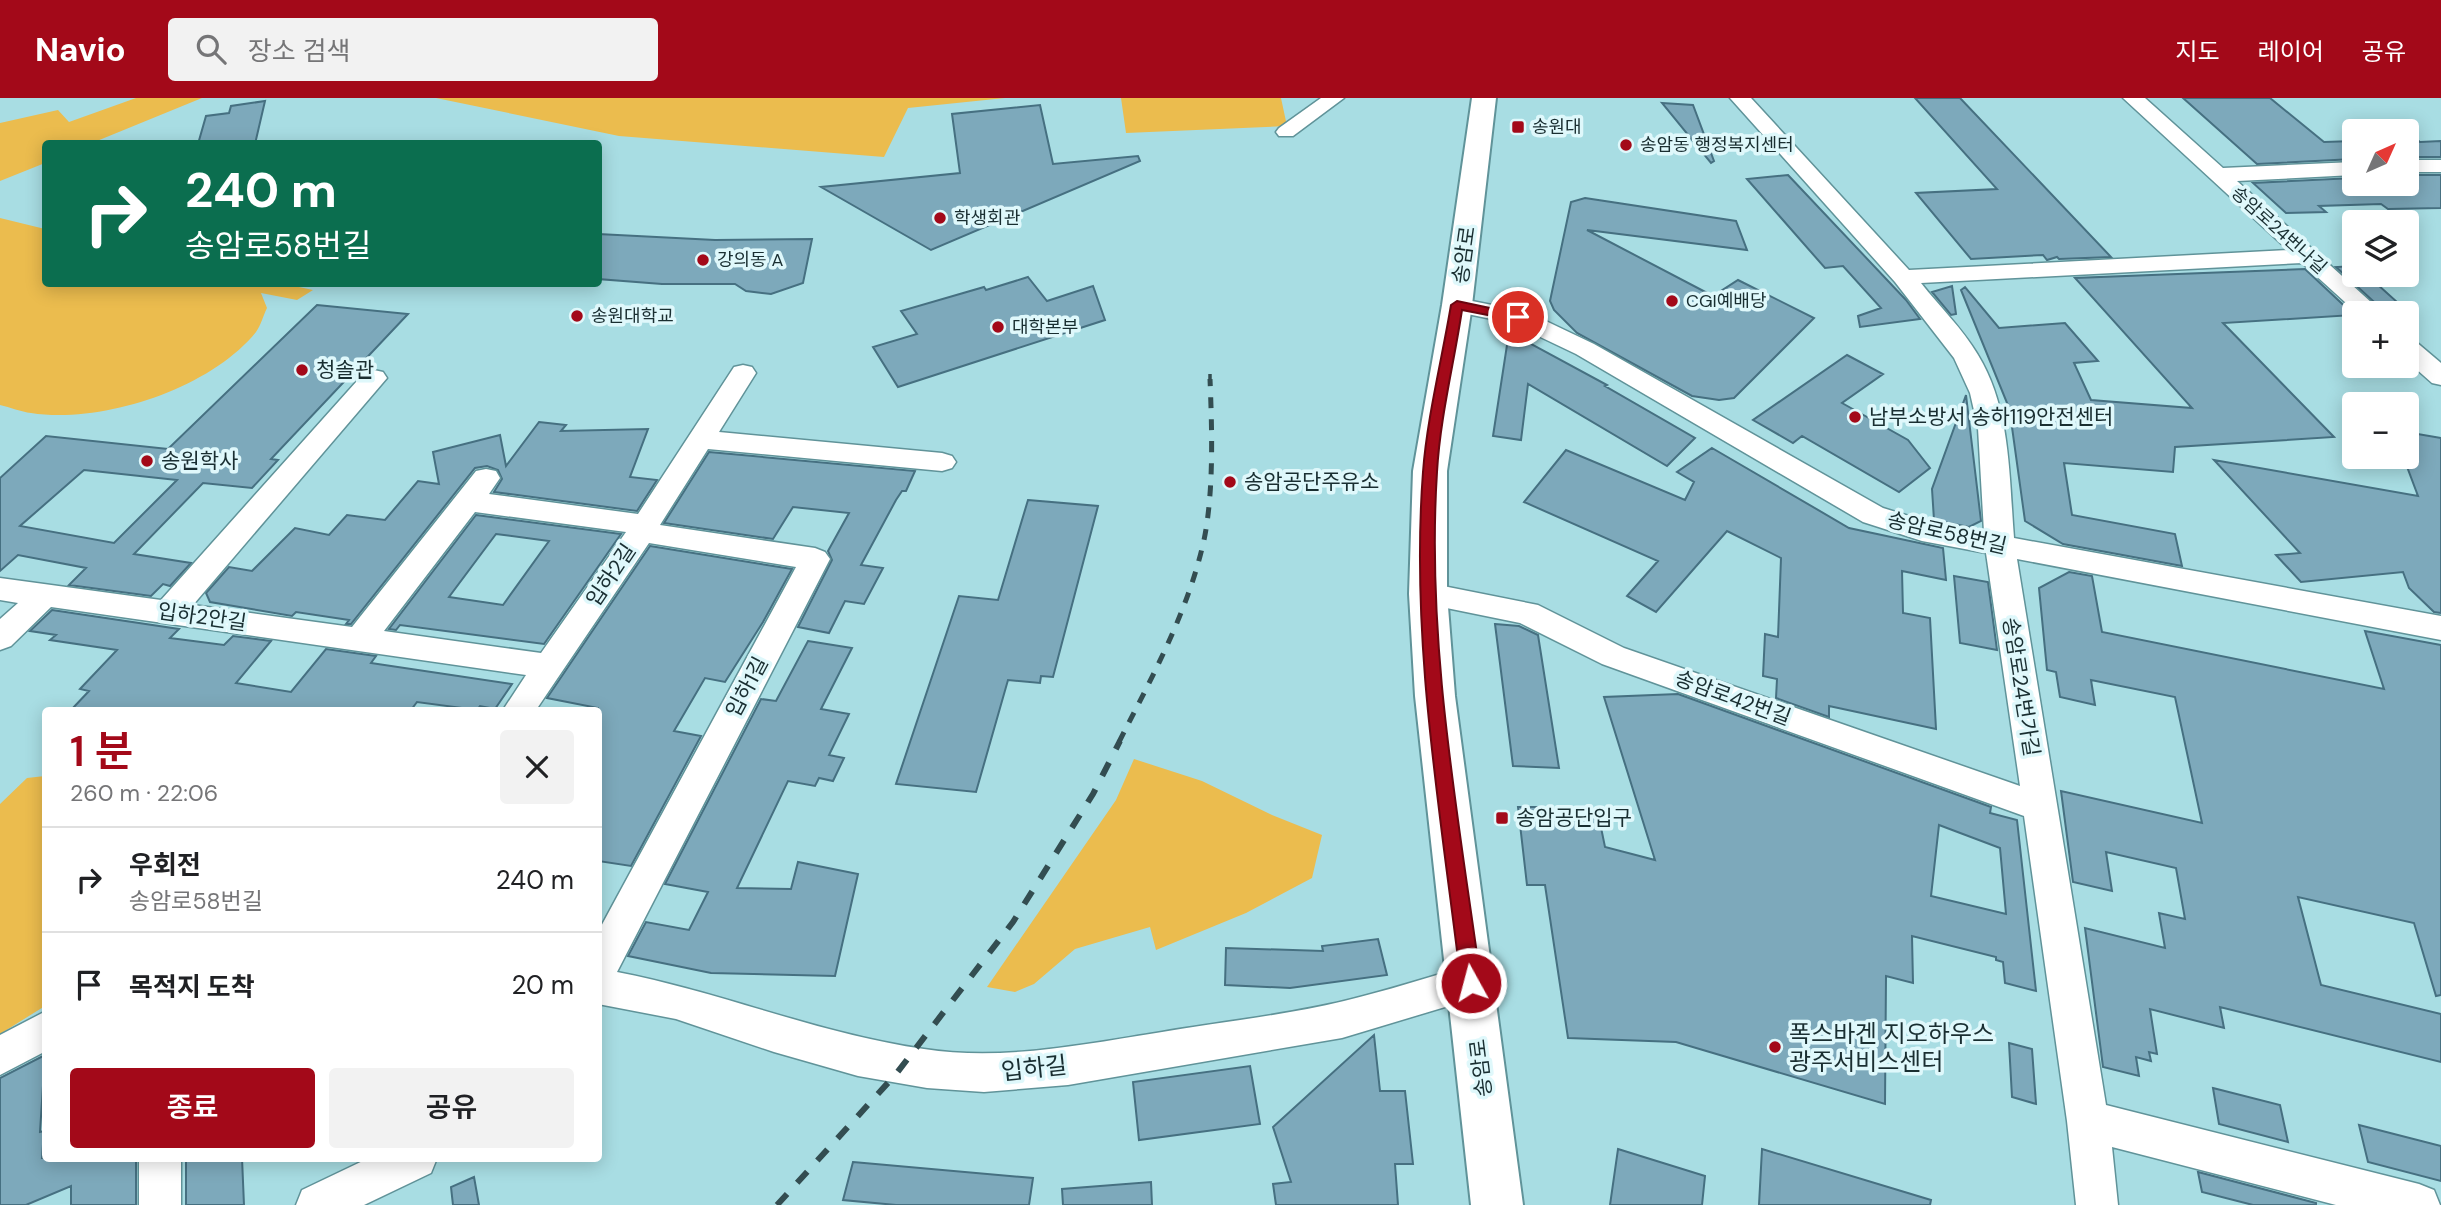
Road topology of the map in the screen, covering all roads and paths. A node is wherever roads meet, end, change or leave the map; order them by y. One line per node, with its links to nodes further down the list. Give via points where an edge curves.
1 (1334, 98): 5 (street)
2 (1484, 98): 13 (main road, 송암로)
3 (1740, 98): 11 (street, 송암로24번가길)
4 (2133, 98): 9 (street, 송암로24번나길)
5 (1286, 132)
6 (2419, 166): 7 (street)
7 (2441, 166)
8 (2342, 169): 9 (street, 송암로24번나길)
9 (2218, 174): 10 (street, 송암로24번나길)
10 (2309, 256): 11 (street); 12 (street, 송암로24번나길)
11 (1903, 277): 23 (street, 송암로24번가길, via 1966,356 1980,384 1991,428)
12 (2358, 301)
13 (1457, 305): 23 (street, 송암로58번길, via 1518,317 1585,349 1873,515 1922,531); 25 (main road, 송암로, via 1430,471)
14 (2419, 357): 16 (street)
15 (743, 373): 18 (street, 입하2길)
16 (2441, 377)
17 (374, 378): 27 (street)
18 (701, 439): 19 (street); 22 (street, 입하2길)
19 (942, 462)
20 (486, 478): 21 (street)
21 (468, 501): 22 (street, via 629,521); 30 (street)
22 (643, 529): 31 (street, 입하2길); 34 (street, 입하1길, via 656,535 815,559)
23 (2000, 546): 28 (street, 송암로58번길); 33 (street, 송암로24번가길)
24 (0, 589): 26 (street, 입하2안길)
25 (1428, 593): 33 (street, 송암로42번길, via 1527,612 1613,656); 35 (main road, 송암로, via 1435,696)
26 (45, 595): 27 (street, 입하2안길); 29 (street)
27 (169, 612): 30 (street, 입하2안길)
28 (2441, 628)
29 (0, 638)
30 (360, 639): 31 (street, 입하2안길)
31 (549, 666): 32 (street, 입하2길)
32 (521, 707)
33 (2039, 807): 39 (street, 송암로24번가길)
34 (602, 962)
35 (1471, 983): 36 (street, 입하길, via 1342,1020 1068,1066 984,1073 858,1057 676,1001); 45 (main road, 송암로)
36 (602, 987)
37 (42, 1031): 38 (street)
38 (0, 1056)
39 (2088, 1121): 46 (street, 송암로24번가길); 47 (street)
40 (160, 1162): 43 (street)
41 (400, 1162): 42 (street)
42 (373, 1169): 44 (street)
43 (160, 1205)
44 (317, 1205)
45 (1497, 1205)
46 (2097, 1205)
47 (2419, 1205)

